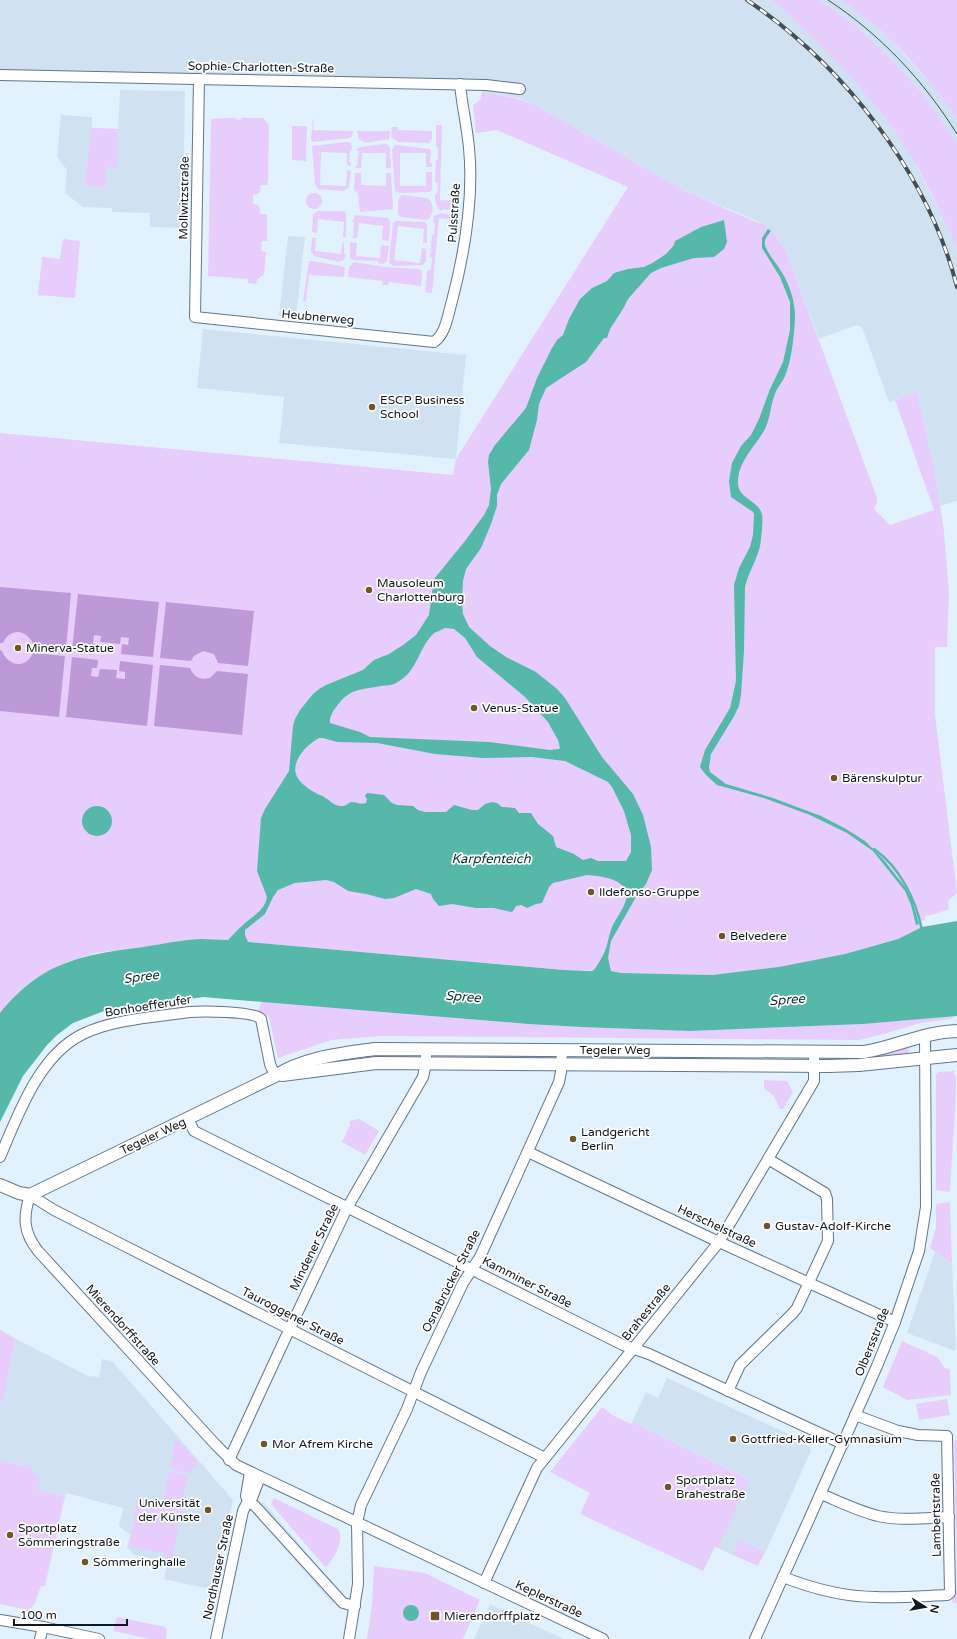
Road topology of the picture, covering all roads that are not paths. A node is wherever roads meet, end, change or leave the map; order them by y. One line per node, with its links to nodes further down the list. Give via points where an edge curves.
1 (0, 75): 2 (street, Sophie-Charlotten-Straße)
2 (199, 79): 3 (street, Sophie-Charlotten-Straße); 5 (street, Mollwitzstraße)
3 (460, 84): 4 (street, Sophie-Charlotten-Straße); 6 (street, Pulsstraße, via 469,149 468,214 456,284 442,334)
4 (520, 90)
5 (195, 318): 6 (street, Heubnerweg, via 434,342)
6 (438, 339)
7 (957, 1031): 8 (main road, Tegeler Weg)
8 (925, 1035): 11 (main road, Tegeler Weg, via 868,1052); 13 (street, Olbersstraße)
9 (426, 1049): 10 (main road, Tegeler Weg); 14 (street, Mindener Straße); 17 (main road, Tegeler Weg, via 375,1049 336,1054 306,1061)
10 (562, 1050): 11 (main road, Tegeler Weg); 15 (street, Osnabrücker Straße)
11 (814, 1052): 16 (street, Brahestraße)
12 (957, 1055): 13 (main road, Tegeler Weg)
13 (925, 1058): 16 (main road, Tegeler Weg, via 859,1065); 28 (street, Olbersstraße, via 926,1207 918,1250)
14 (426, 1063): 15 (main road, Tegeler Weg); 17 (main road, Tegeler Weg, via 376,1063); 24 (street, Mindener Straße, via 423,1077)
15 (562, 1064): 16 (main road, Tegeler Weg); 19 (street, Osnabrücker Straße, via 559,1082)
16 (814, 1066): 21 (street, Brahestraße, via 814,1081)
17 (275, 1076): 18 (main road, Tegeler Weg); 20 (street, Bonhoefferufer, via 261,1019 253,1015 203,1010 116,1023 99,1028 72,1040 50,1062 30,1092)
18 (188, 1119): 23 (main road, Tegeler Weg); 24 (street, Kamminer Straße, via 194,1131)
19 (528, 1152): 25 (street, Herschelstraße); 26 (street, Osnabrücker Straße, via 480,1257)
20 (0, 1157)
21 (768, 1158): 25 (street, Brahestraße); 27 (street, via 820,1189 826,1196 828,1241)
22 (0, 1185): 23 (main road)
23 (30, 1195): 29 (street, Tauroggener Straße, via 54,1210); 36 (street, Mierendorffstraße, via 25,1210 26,1228 33,1245)
24 (347, 1208): 26 (street, Kamminer Straße); 29 (street, Mindener Straße)
25 (719, 1242): 27 (street, Herschelstraße); 30 (street, Brahestraße)
26 (472, 1269): 30 (street, Kamminer Straße); 31 (street, Osnabrücker Straße, via 456,1296)
27 (809, 1282): 28 (street, Herschelstraße); 32 (street, via 793,1313 740,1365)
28 (895, 1322): 33 (street, Olbersstraße)
29 (289, 1329): 31 (street, Tauroggener Straße); 36 (street, Mindener Straße)
30 (633, 1349): 32 (street, Kamminer Straße); 35 (street, Brahestraße)
31 (414, 1391): 35 (street, Tauroggener Straße); 42 (street, Osnabrücker Straße, via 362,1502)
32 (728, 1391): 34 (street, Kamminer Straße)
33 (855, 1415): 34 (street, Olbersstraße); 41 (street, Lambertstraße, via 898,1431 947,1436)
34 (842, 1444): 39 (street, Olbersstraße)
35 (545, 1458): 44 (street, Brahestraße, via 537,1468)
36 (229, 1460): 37 (street)
37 (250, 1472): 38 (street); 40 (street, Nordhauser Straße, via 246,1496)
38 (260, 1477): 40 (street, Nordhauser Straße, via 252,1498); 42 (street)
39 (821, 1494): 41 (street, via 879,1516); 43 (street, Olbersstraße)
40 (248, 1501): 45 (street, via 343,1603); 50 (street, Nordhauser Straße, via 243,1511)
41 (949, 1517): 43 (street, Lambertstraße, via 950,1593 946,1595 862,1596 824,1589)
42 (357, 1523): 44 (street); 45 (street, via 358,1574)
43 (783, 1577): 53 (street, Olbersstraße)
44 (484, 1583): 52 (street, Keplerstraße)
45 (355, 1606): 51 (street)
46 (0, 1620): 47 (street)
47 (43, 1627): 48 (street); 49 (street)
48 (40, 1639)
49 (99, 1639)
50 (216, 1639)
51 (349, 1639)
52 (603, 1639)
53 (754, 1639)

